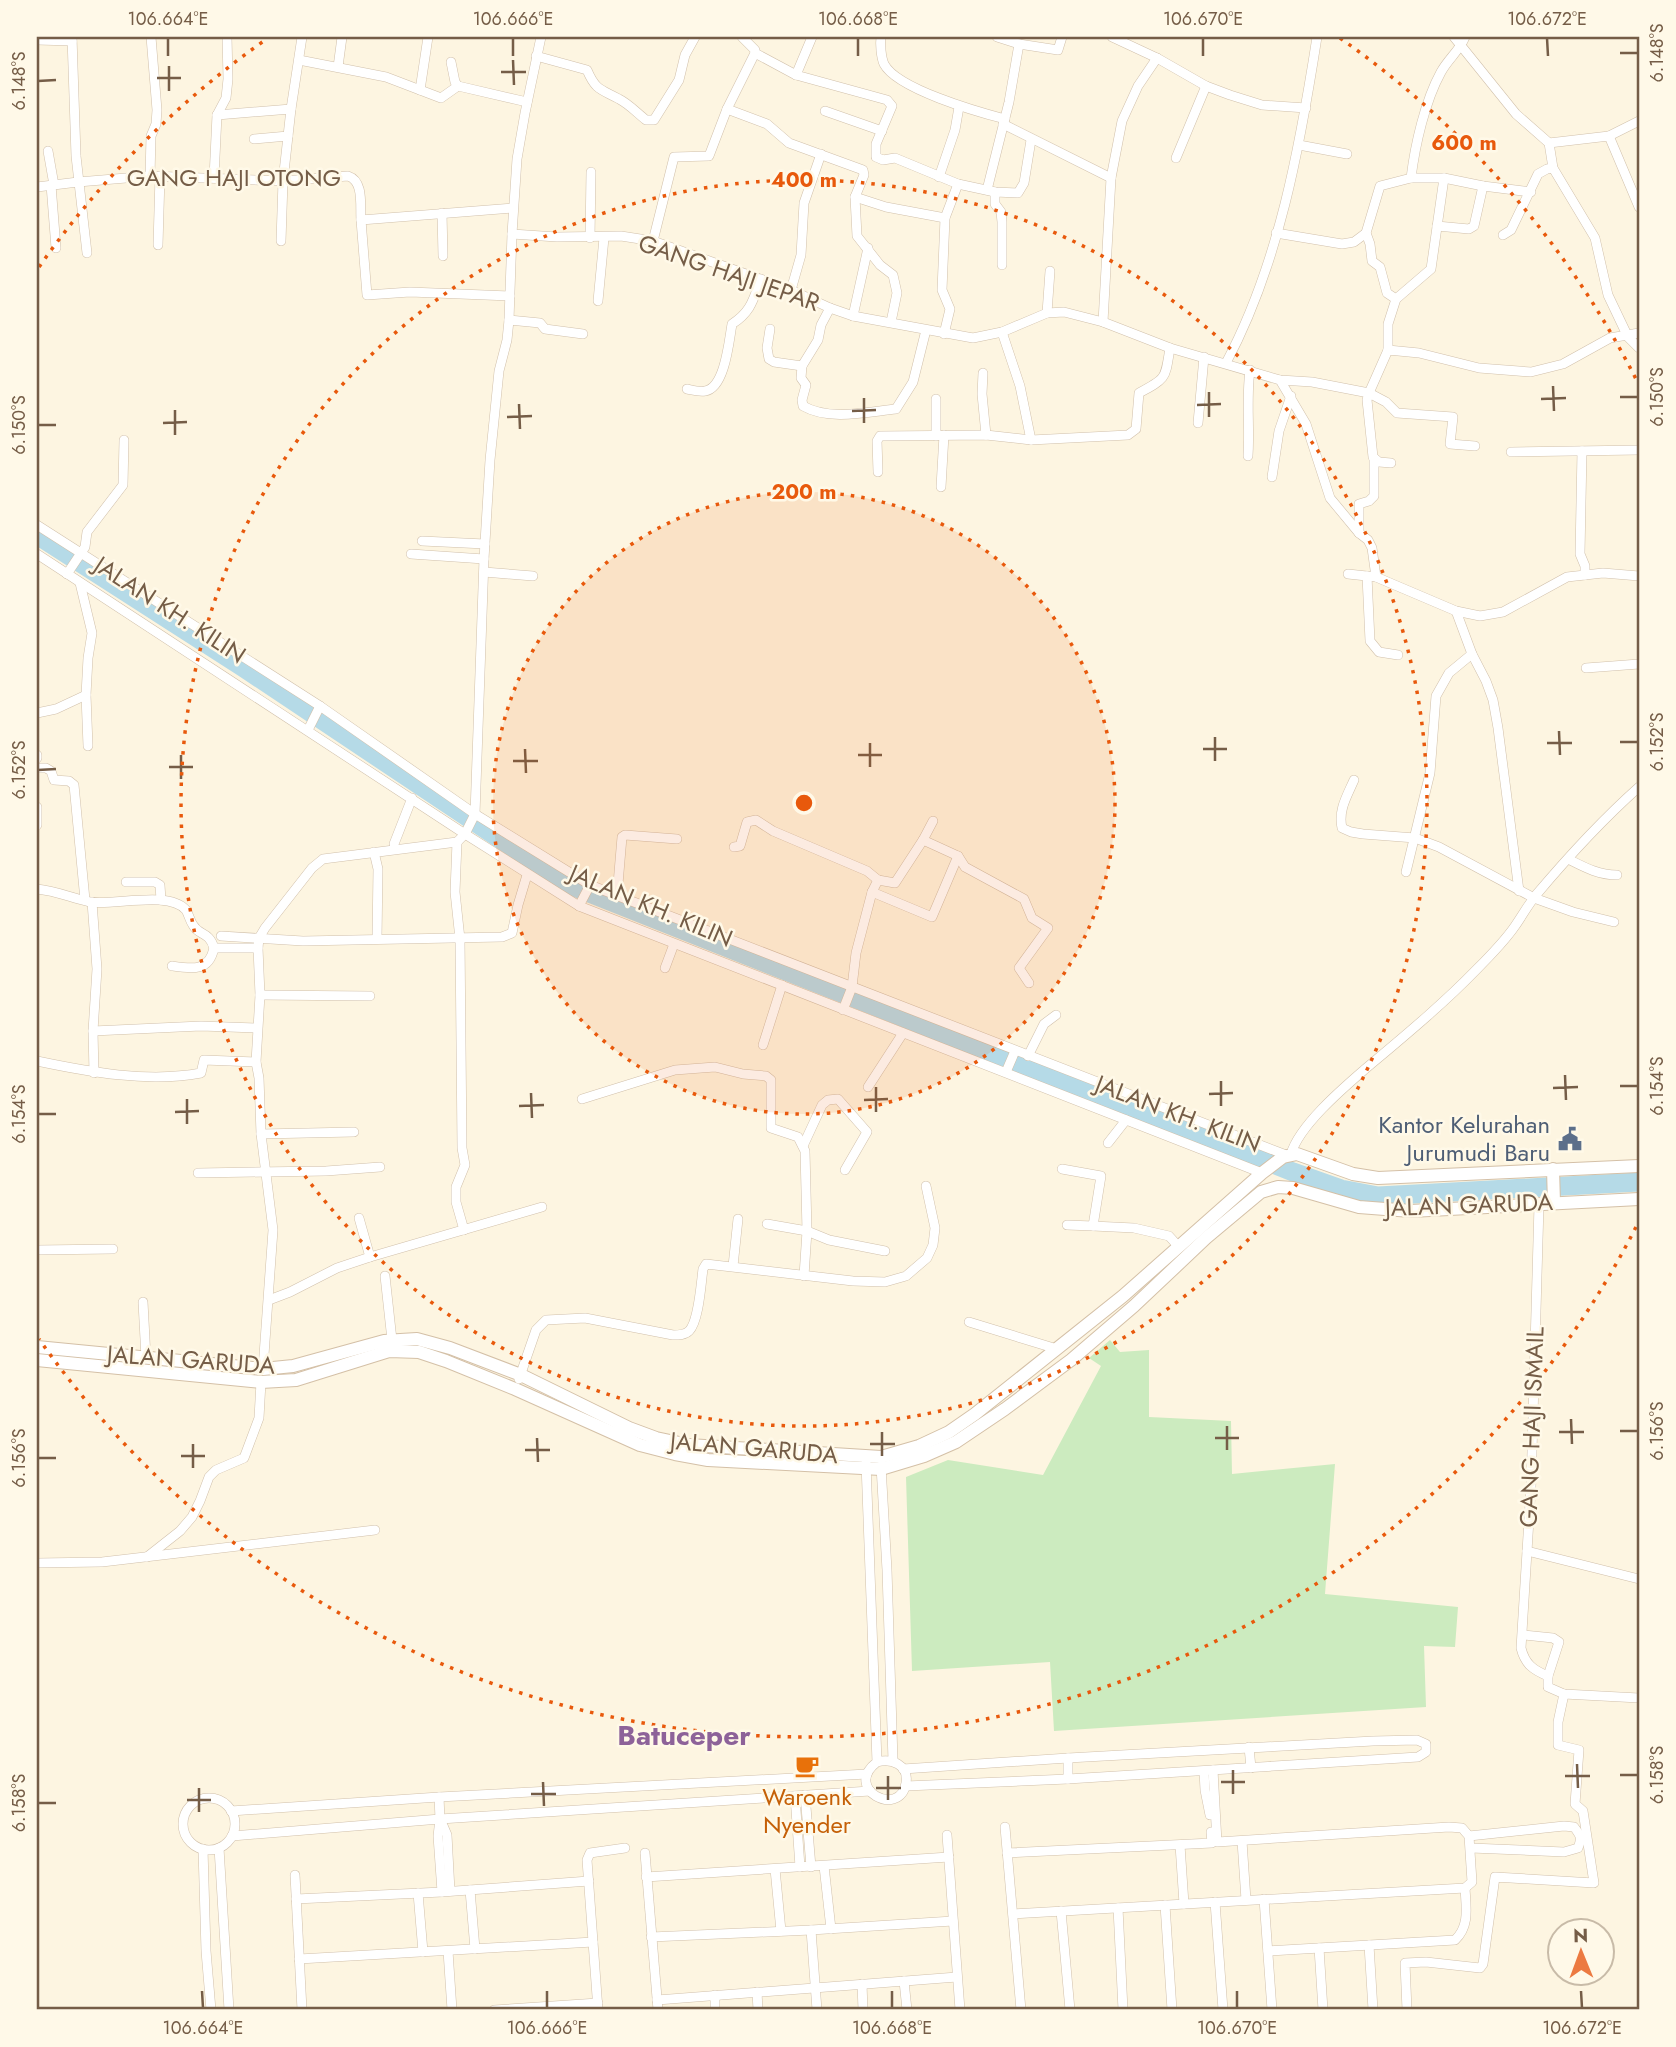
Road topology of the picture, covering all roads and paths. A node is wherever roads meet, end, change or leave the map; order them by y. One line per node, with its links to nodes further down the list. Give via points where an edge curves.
1 (151, 37): 52 (street, via 157,110 150,136)
2 (228, 37): 36 (street, via 226,98)
3 (302, 37): 23 (street)
4 (342, 37): 25 (street)
5 (428, 37): 29 (street)
6 (541, 37): 21 (street)
7 (695, 37): 21 (street, via 679,80 654,120 646,120 605,93 592,83 587,70)
8 (742, 37): 20 (street)
9 (812, 37): 26 (street)
10 (881, 37): 31 (street, via 885,66 906,83)
11 (997, 37): 19 (street)
12 (1062, 37): 19 (street, via 1058,50)
13 (1112, 37): 22 (street)
14 (1317, 37): 32 (street)
15 (1454, 37): 18 (street)
16 (72, 39): 17 (street); 59 (street)
17 (37, 40)
18 (1464, 41): 44 (street, via 1516,114); 56 (street, via 1435,86)
19 (1019, 44): 37 (street)
20 (755, 53): 26 (street); 34 (street)
21 (536, 56): 30 (street)
22 (1157, 58): 28 (street); 55 (street, via 1122,121)
23 (299, 60): 25 (street); 33 (street)
24 (451, 62): 27 (street)
25 (338, 67): 29 (street)
26 (796, 75): 39 (street, via 887,100 892,106)
27 (458, 86): 29 (street, via 441,98); 30 (street)
28 (1206, 86): 32 (street, via 1262,105); 49 (street)
29 (420, 90)
30 (527, 102): 68 (street)
31 (959, 107): 37 (street); 53 (street)
32 (1306, 108): 45 (street)
33 (291, 109): 36 (street); 40 (street)
34 (727, 109): 47 (street, via 767,124 789,143); 79 (street, via 709,156 674,157)
35 (825, 111): 39 (street)
36 (217, 115): 54 (street)
37 (1004, 121): 43 (street); 64 (street)
38 (1639, 121): 41 (street)
39 (882, 131): 53 (street, via 876,157 895,158)
40 (288, 136): 42 (street); 58 (street)
41 (1609, 136): 44 (street); 67 (street)
42 (254, 139)
43 (1031, 139): 55 (street); 64 (street, via 1018,193)
44 (1549, 143): 50 (street)
45 (1298, 145): 48 (street); 73 (street)
46 (48, 151): 61 (street)
47 (821, 154): 66 (street, via 863,170); 89 (street, via 804,203 801,255)
48 (1347, 154)
49 (1176, 158)
50 (1553, 168): 65 (street, via 1538,174); 105 (street, via 1595,238 1608,295)
51 (591, 172): 77 (street)
52 (155, 176): 54 (street, GANG HAJI OTONG); 59 (street, GANG HAJI OTONG); 81 (street)
53 (939, 177): 60 (street)
54 (214, 178): 58 (street, GANG HAJI OTONG)
55 (1111, 178): 98 (street)
56 (1411, 178): 57 (street); 74 (street, via 1380,186)
57 (1444, 178): 62 (street); 72 (street)
58 (283, 181): 71 (street, GANG HAJI OTONG, via 352,176 359,184); 80 (street)
59 (78, 182): 61 (street, GANG HAJI OTONG); 84 (street)
60 (957, 184): 64 (street); 70 (street)
61 (52, 185): 63 (street, GANG HAJI OTONG); 82 (street)
62 (1483, 186): 65 (street); 72 (street, via 1474,226)
63 (37, 187)
64 (991, 191): 86 (street, via 1001,212)
65 (1531, 192): 76 (street, via 1511,230)
66 (855, 197): 70 (street); 83 (street, via 857,236)
67 (1639, 207)
68 (513, 208): 69 (street, GANG HAJI OTONG); 75 (street)
69 (442, 213): 71 (street, GANG HAJI OTONG); 85 (street)
70 (945, 218): 104 (street, via 942,290 950,309)
71 (361, 220): 90 (street, via 368,295)
72 (1437, 226): 91 (street, via 1431,269)
73 (1276, 233): 74 (street, via 1342,244); 110 (street, via 1240,337)
74 (1366, 233): 91 (street, via 1372,261 1380,267 1387,293)
75 (512, 234): 77 (street, GANG HAJI JEPAR); 90 (street)
76 (1503, 235)
77 (590, 238): 78 (street, GANG HAJI JEPAR)
78 (604, 238): 79 (street, GANG HAJI JEPAR); 92 (street)
79 (653, 241): 88 (street, GANG HAJI JEPAR)
80 (281, 242)
81 (158, 245)
82 (56, 248)
83 (868, 248): 95 (street); 97 (street, via 893,275 897,293)
84 (87, 253)
85 (443, 256)
86 (1002, 265)
87 (1050, 271): 94 (street)
88 (761, 279): 89 (street, GANG HAJI JEPAR); 115 (street, via 744,316 732,324 716,384 706,391)
89 (791, 290): 93 (street, GANG HAJI JEPAR)
90 (510, 296): 96 (street)
91 (1396, 299): 108 (street, via 1388,324)
92 (597, 301)
93 (830, 308): 95 (street, GANG HAJI JEPAR); 111 (street)
94 (1047, 313): 98 (street, GANG HAJI JEPAR, via 1064,312); 101 (street, GANG HAJI JEPAR)
95 (853, 316): 97 (street, GANG HAJI JEPAR)
96 (509, 320): 103 (street); 137 (street, via 499,371)
97 (891, 322): 100 (street, GANG HAJI JEPAR)
98 (1103, 322): 106 (street, GANG HAJI JEPAR)
99 (770, 329): 111 (street, via 769,359)
100 (926, 330): 104 (street, GANG HAJI JEPAR); 111 (street, via 913,382 896,409 841,414 806,408)
101 (1002, 332): 104 (street, GANG HAJI JEPAR, via 973,338); 123 (street)
102 (1639, 333): 105 (street)
103 (583, 334)
104 (944, 334)
105 (1628, 337): 107 (street); 108 (street, via 1610,338 1563,364 1531,372 1479,368)
106 (1170, 348): 109 (street, GANG HAJI JEPAR); 123 (street, via 1160,382 1139,393 1136,429 1128,435)
107 (1639, 348)
108 (1388, 350): 116 (street)
109 (1205, 357): 110 (street, GANG HAJI JEPAR); 119 (street)
110 (1226, 363): 112 (street, GANG HAJI JEPAR)
111 (802, 366)
112 (1250, 370): 114 (street, GANG HAJI JEPAR); 128 (street)
113 (983, 373): 120 (street)
114 (1280, 380): 116 (street, GANG HAJI JEPAR); 117 (street)
115 (687, 389)
116 (1368, 393): 124 (street, via 1397,413 1453,416 1450,444); 129 (street)
117 (1291, 396): 132 (street); 135 (street, via 1306,424 1330,498)
118 (936, 399): 121 (street)
119 (1198, 423)
120 (986, 435): 121 (street); 123 (street)
121 (940, 436): 131 (street, via 880,436); 133 (street)
122 (124, 440): 141 (street, via 123,485 87,532 85,547)
123 (1031, 440)
124 (1475, 446)
125 (1639, 450): 126 (street)
126 (1582, 451): 127 (street); 144 (street, via 1580,554)
127 (1511, 452)
128 (1248, 456)
129 (1374, 458): 130 (street); 135 (street, via 1374,496 1359,504)
130 (1391, 463)
131 (878, 472)
132 (1272, 477)
133 (941, 487)
134 (37, 525): 141 (street, JALAN KH. KILIN)
135 (1359, 533): 147 (street, via 1372,548)
136 (422, 541): 137 (street)
137 (485, 544): 140 (street)
138 (37, 554): 141 (street, JALAN KH. KILIN)
139 (411, 554): 140 (street)
140 (484, 559): 142 (street)
141 (74, 563): 148 (street, JALAN KH. KILIN); 155 (street, JALAN KH. KILIN)
142 (484, 572): 145 (street); 164 (street)
143 (1348, 574): 147 (street)
144 (1585, 575): 146 (street); 149 (street, via 1567,577 1503,612)
145 (533, 576)
146 (1639, 576)
147 (1371, 577): 149 (street); 151 (street, via 1370,641 1379,652)
148 (80, 583): 154 (street, via 92,633); 157 (street, JALAN KH. KILIN)
149 (1456, 611): 150 (street)
150 (1472, 654): 168 (street, via 1449,673 1436,696 1430,773); 184 (street, via 1496,714)
151 (1398, 655)
152 (1639, 664): 153 (street)
153 (1586, 668)
154 (86, 695): 156 (street); 158 (street)
155 (319, 709): 157 (street); 164 (street, JALAN KH. KILIN)
156 (37, 713)
157 (309, 727): 162 (street, JALAN KH. KILIN)
158 (88, 746)
159 (37, 768): 189 (street, via 51,771 54,780 69,780 74,785)
160 (1354, 780): 168 (street, via 1341,808 1342,828)
161 (1639, 787): 176 (street)
162 (412, 799): 167 (street, JALAN KH. KILIN); 172 (street)
163 (37, 807): 166 (street)
164 (475, 816): 167 (street); 182 (street, JALAN KH. KILIN)
165 (933, 821): 170 (street)
166 (37, 825)
167 (466, 832): 171 (street); 178 (street, JALAN KH. KILIN)
168 (1415, 838): 177 (street); 184 (street)
169 (677, 839): 186 (street, via 622,837)
170 (923, 840): 175 (street); 180 (street, via 895,883)
171 (457, 842): 174 (street); 194 (street)
172 (394, 844)
173 (734, 847): 180 (street, via 740,846 747,822 756,820)
174 (374, 852): 193 (street); 195 (street, via 323,859 280,908)
175 (958, 856): 185 (street, via 932,916); 200 (street, via 965,867 1024,899 1032,918 1048,928 1019,968)
176 (1568, 859): 179 (street, via 1605,875); 187 (street)
177 (1406, 872)
178 (527, 875): 190 (street, JALAN KH. KILIN); 194 (street, via 512,933 494,939)
179 (1617, 875)
180 (878, 880): 185 (street)
181 (126, 881): 188 (street, via 155,882 160,885)
182 (589, 887): 186 (street, JALAN KH. KILIN); 190 (street)
183 (37, 889): 189 (street)
184 (1519, 891): 187 (street)
185 (872, 892): 202 (street)
186 (617, 896): 202 (street, JALAN KH. KILIN)
187 (1534, 898): 191 (street); 224 (street, via 1476,970 1351,1081 1303,1131)
188 (161, 900): 189 (street); 197 (street, via 187,912 193,927 211,938)
189 (88, 901): 208 (street, via 97,969)
190 (581, 903): 196 (street, JALAN KH. KILIN)
191 (1614, 922)
192 (221, 936): 195 (street)
193 (377, 939): 194 (street); 195 (street)
194 (460, 939): 243 (street, via 465,1165 456,1187 456,1202)
195 (258, 943): 197 (street); 203 (street)
196 (674, 944): 199 (street); 201 (street, JALAN KH. KILIN)
197 (214, 948): 198 (street, via 212,957 199,967)
198 (172, 966)
199 (665, 968)
200 (1029, 983)
201 (782, 985): 205 (street, JALAN KH. KILIN); 210 (street)
202 (852, 989): 205 (street); 211 (street, JALAN KH. KILIN)
203 (260, 995): 204 (street); 207 (street)
204 (370, 996)
205 (845, 1006): 209 (street, JALAN KH. KILIN)
206 (1056, 1015): 212 (street, via 1044,1024)
207 (257, 1028): 208 (street); 214 (street)
208 (93, 1031): 216 (street)
209 (903, 1033): 215 (street, JALAN KH. KILIN); 217 (street)
210 (763, 1045)
211 (1014, 1054): 212 (street, JALAN KH. KILIN); 215 (street)
212 (1028, 1056): 224 (street, JALAN KH. KILIN)
213 (37, 1061): 216 (street)
214 (256, 1062): 216 (street, via 204,1060 201,1073 179,1077); 221 (street)
215 (1007, 1070): 219 (street, JALAN KH. KILIN)
216 (94, 1073)
217 (868, 1087)
218 (582, 1099): 223 (street, via 675,1070 715,1067 766,1076 771,1080 771,1128 798,1137)
219 (1126, 1120): 222 (street); 229 (street, JALAN KH. KILIN)
220 (354, 1132): 221 (street)
221 (261, 1134): 230 (street)
222 (1108, 1143)
223 (803, 1146): 228 (street, via 822,1105 838,1099 867,1132); 244 (street)
224 (1287, 1155): 229 (main road, JALAN GARUDA); 231 (main road, JALAN GARUDA, via 1378,1178)
225 (1639, 1166): 231 (main road, JALAN GARUDA)
226 (380, 1167): 230 (street)
227 (1062, 1169): 242 (street, via 1101,1176)
228 (845, 1170)
229 (1264, 1171): 245 (main road, JALAN GARUDA)
230 (265, 1172): 232 (street); 253 (street, via 274,1230)
231 (1553, 1172): 234 (main road)
232 (198, 1173)
233 (926, 1186): 252 (street, via 935,1228 933,1245 927,1258 906,1276 885,1282)
234 (1554, 1199): 235 (main road, JALAN GARUDA); 236 (main road, JALAN GARUDA)
235 (1639, 1199)
236 (1539, 1205): 267 (main road, JALAN GARUDA, via 1411,1211 1359,1207 1293,1188 1261,1192 1072,1360 1005,1409 956,1442 924,1456); 269 (street, GANG HAJI ISMAIL)
237 (542, 1207): 243 (street)
238 (359, 1219): 249 (street)
239 (738, 1219): 250 (street)
240 (767, 1224): 244 (street)
241 (1067, 1225): 242 (street)
242 (1093, 1226): 245 (street, via 1169,1236)
243 (464, 1230): 249 (street)
244 (807, 1231): 248 (street); 252 (street)
245 (1178, 1246): 258 (main road, JALAN GARUDA)
246 (113, 1249): 247 (street)
247 (37, 1250)
248 (885, 1251)
249 (370, 1256): 253 (street)
250 (733, 1266): 252 (street); 264 (street, via 706,1264 691,1330 685,1334 585,1318 546,1320 536,1330)
251 (385, 1276): 256 (street)
252 (804, 1276)
253 (269, 1300): 263 (street)
254 (143, 1302): 260 (street)
255 (970, 1322): 258 (street)
256 (392, 1340): 263 (main road, JALAN GARUDA); 264 (main road, JALAN GARUDA, via 417,1339)
257 (37, 1347): 259 (main road, JALAN GARUDA)
258 (1058, 1349): 267 (main road, JALAN GARUDA, via 949,1432)
259 (70, 1357): 261 (main road, JALAN GARUDA); 262 (main road, JALAN GARUDA)
260 (146, 1358): 262 (main road, JALAN GARUDA); 263 (main road, JALAN GARUDA)
261 (37, 1360)
262 (114, 1361): 263 (main road, JALAN GARUDA)
263 (262, 1375): 265 (main road, JALAN GARUDA, via 296,1380 389,1351 419,1352); 270 (street, via 259,1418 244,1458 209,1477 192,1517)
264 (521, 1375): 265 (street); 266 (main road, JALAN GARUDA, via 656,1438)
265 (516, 1388): 266 (main road, JALAN GARUDA, via 640,1445 675,1454 708,1460)
266 (866, 1463): 267 (main road, JALAN GARUDA); 275 (street)
267 (881, 1463): 273 (street)
268 (375, 1530): 270 (street)
269 (1527, 1551): 272 (street); 274 (street, GANG HAJI ISMAIL)
270 (147, 1557): 271 (street)
271 (37, 1563)
272 (1639, 1579)
273 (889, 1635): 275 (street); 281 (street)
274 (1523, 1635): 276 (street, GANG HAJI ISMAIL, via 1524,1659); 276 (street, via 1559,1642)
275 (873, 1636): 282 (street)
276 (1548, 1676): 277 (street, via 1549,1687)
277 (1564, 1694): 278 (street); 372 (street, via 1558,1745 1579,1750 1575,1804 1583,1811 1594,1884 1495,1877 1483,1964 1480,1968 1405,1963)
278 (1639, 1698)
279 (1249, 1747): 280 (street); 283 (street); 283 (street, via 1416,1740 1426,1744 1426,1752 1418,1757)
280 (1068, 1758): 284 (street); 287 (street)
281 (893, 1761): 282 (street); 284 (street)
282 (877, 1762): 286 (street)
283 (1251, 1768): 285 (street)
284 (903, 1769): 288 (street)
285 (1209, 1770): 287 (street); 295 (street)
286 (867, 1774): 289 (street); 292 (street)
287 (1068, 1779): 288 (street)
288 (906, 1786): 289 (street, via 894,1799 885,1800)
289 (870, 1791): 290 (street)
290 (805, 1795): 291 (street); 298 (street)
291 (795, 1796): 294 (street); 297 (street)
292 (439, 1797): 293 (street); 294 (street)
293 (231, 1811): 300 (street); 307 (street, via 217,1800 202,1799 185,1812 185,1835)
294 (440, 1819): 300 (street); 320 (street)
295 (1213, 1819): 302 (street, via 1217,1842); 303 (street, via 1212,1843)
296 (1006, 1827): 309 (street)
297 (797, 1831): 298 (street); 312 (street)
298 (808, 1831): 313 (street)
299 (947, 1835): 310 (street)
300 (232, 1836): 305 (street)
301 (1469, 1836): 302 (street, via 1462,1828 1449,1827); 306 (street); 306 (street, via 1564,1826 1574,1827 1581,1835 1578,1849 1564,1853)
302 (1242, 1841): 324 (street)
303 (1180, 1845): 309 (street); 326 (street)
304 (625, 1847): 317 (street, via 590,1853)
305 (219, 1848): 307 (street); 353 (street)
306 (1471, 1848): 318 (street, via 1472,1882)
307 (203, 1849): 352 (street)
308 (645, 1853): 316 (street)
309 (1007, 1853): 330 (street)
310 (949, 1857): 311 (street); 331 (street)
311 (824, 1866): 313 (street); 332 (street)
312 (800, 1867): 313 (street); 314 (street)
313 (811, 1867)
314 (775, 1869): 316 (street); 334 (street)
315 (295, 1875): 322 (street)
316 (646, 1877): 335 (street)
317 (589, 1881): 319 (street); 336 (street)
318 (1465, 1888): 323 (street); 337 (street, via 1463,1933 1455,1940)
319 (470, 1890): 320 (street); 339 (street)
320 (446, 1892): 321 (street)
321 (418, 1893): 322 (street); 342 (street)
322 (296, 1899): 343 (street)
323 (1264, 1899): 324 (street); 341 (street)
324 (1246, 1900): 325 (street)
325 (1215, 1902): 326 (street); 368 (street)
326 (1184, 1904): 327 (street)
327 (1165, 1905): 328 (street); 367 (street)
328 (1118, 1908): 329 (street); 366 (street)
329 (1061, 1911): 330 (street); 365 (street)
330 (1013, 1914): 364 (street)
331 (953, 1921): 332 (street); 344 (street)
332 (831, 1929): 333 (street)
333 (811, 1930): 334 (street); 347 (street)
334 (781, 1931): 335 (street)
335 (651, 1937): 350 (street)
336 (593, 1942): 339 (street); 351 (street)
337 (1369, 1945): 338 (street); 371 (street)
338 (1319, 1948): 341 (street); 370 (street)
339 (475, 1949): 340 (street)
340 (448, 1951): 342 (street); 355 (street)
341 (1268, 1951): 369 (street)
342 (424, 1952): 343 (street)
343 (299, 1959): 354 (street)
344 (957, 1978): 345 (street); 363 (street)
345 (904, 1981): 346 (street); 362 (street)
346 (862, 1984): 347 (street); 361 (street)
347 (815, 1988): 348 (street); 360 (street)
348 (757, 1992): 349 (street); 359 (street)
349 (715, 1995): 350 (street); 358 (street)
350 (657, 2000): 357 (street)
351 (598, 2007): 356 (street)
352 (211, 2010)
353 (229, 2010)
354 (302, 2010)
355 (452, 2010)
356 (494, 2010)
357 (658, 2010)
358 (715, 2010)
359 (758, 2010)
360 (817, 2010)
361 (863, 2010)
362 (907, 2010)
363 (960, 2010)
364 (1021, 2010)
365 (1070, 2010)
366 (1123, 2010)
367 (1172, 2010)
368 (1223, 2010)
369 (1272, 2010)
370 (1323, 2010)
371 (1373, 2010)
372 (1407, 2010)

